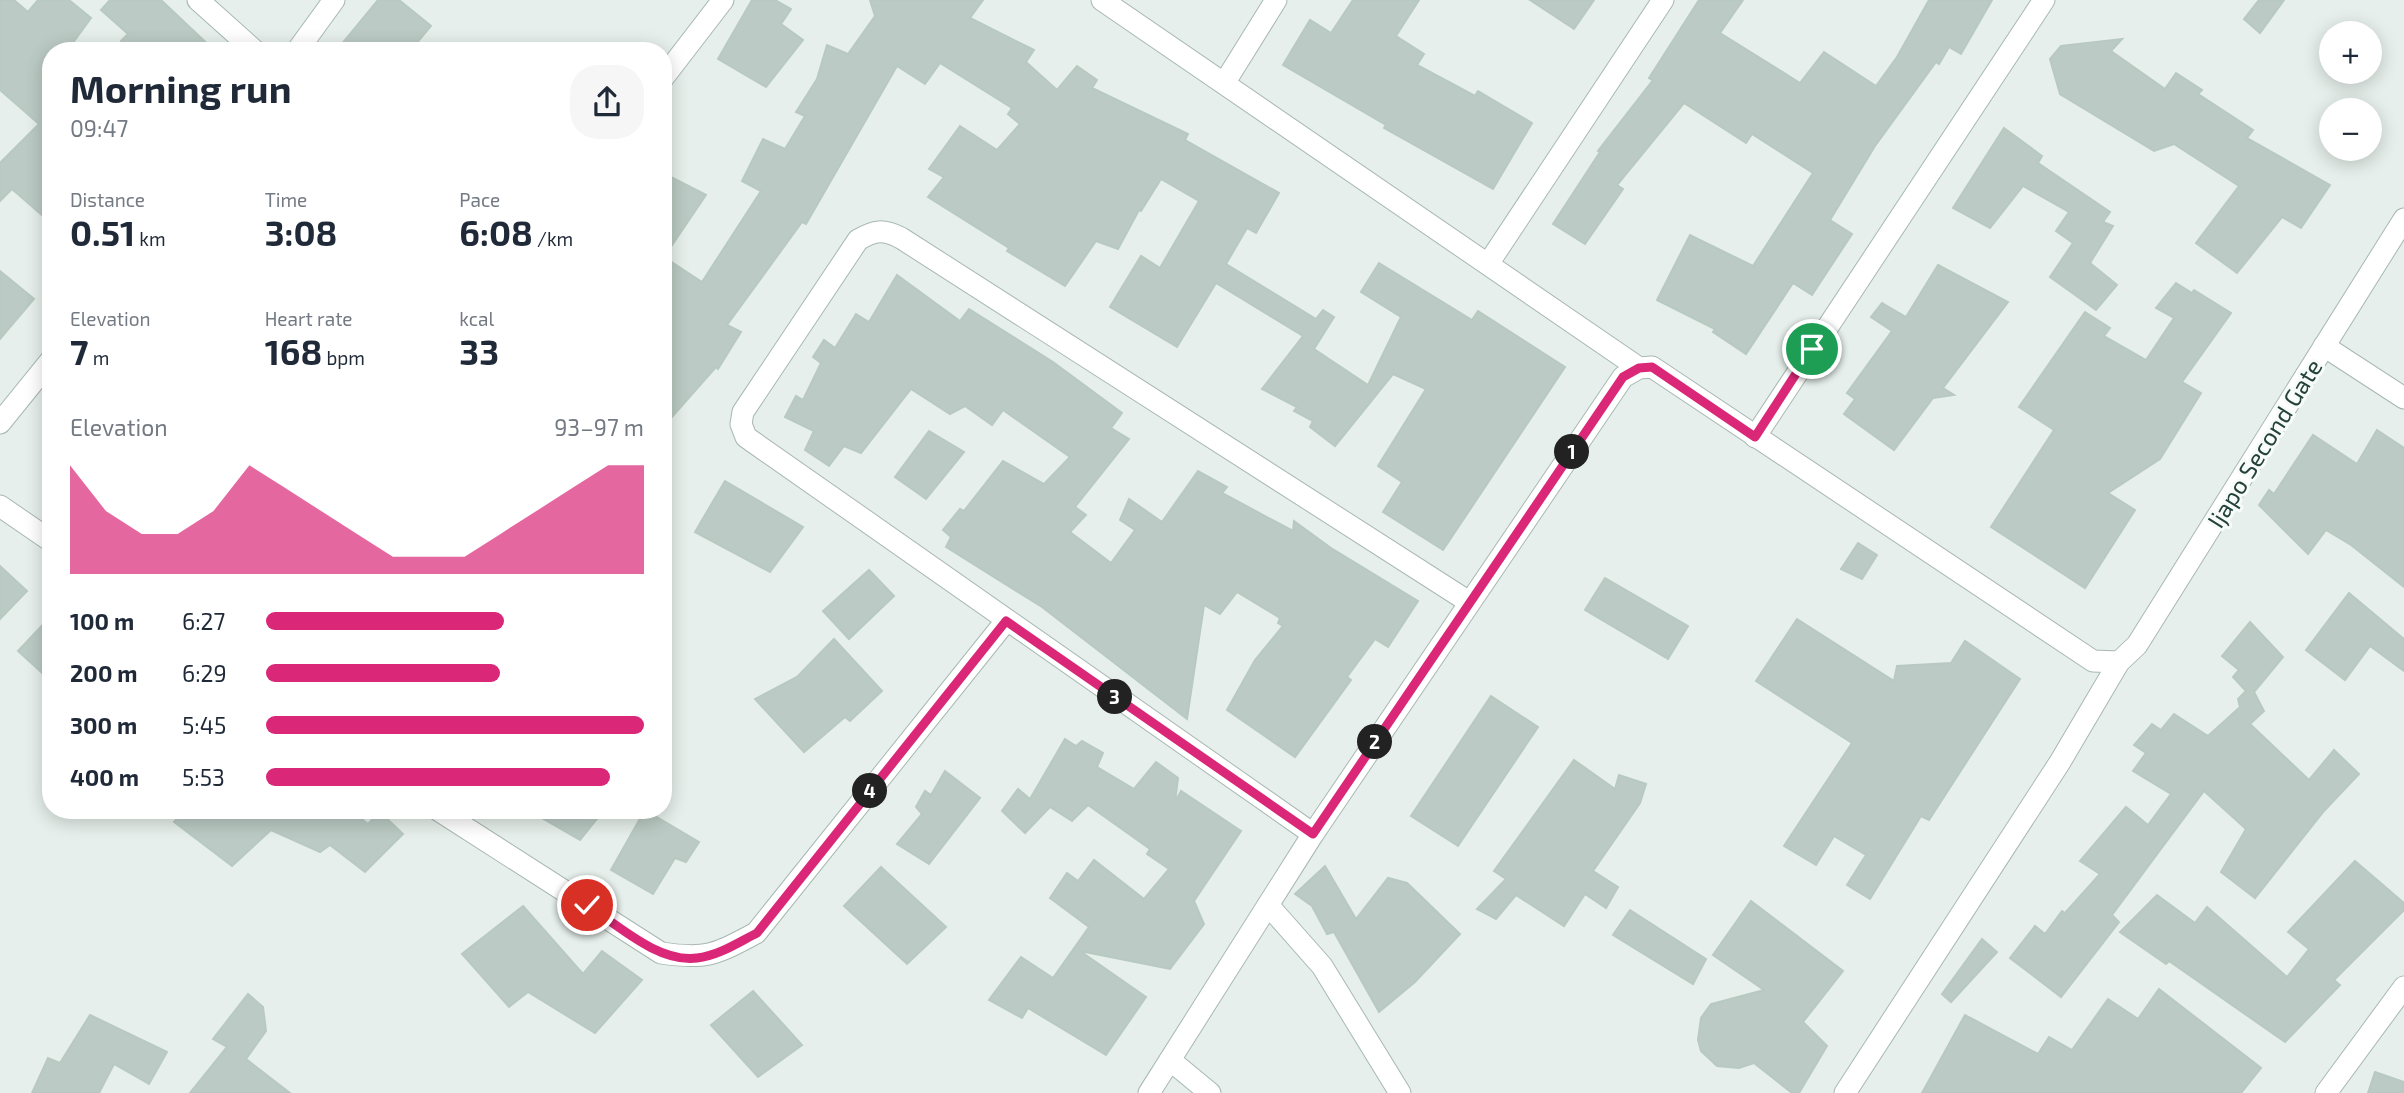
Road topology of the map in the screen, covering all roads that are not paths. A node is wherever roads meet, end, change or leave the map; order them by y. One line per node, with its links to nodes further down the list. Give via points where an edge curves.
1 (198, 0): 8 (street)
2 (334, 0): 9 (street)
3 (723, 0): 10 (street)
4 (1102, 0): 11 (street)
5 (1276, 0): 11 (street)
6 (1663, 0): 13 (street)
7 (2044, 0): 19 (street)
8 (245, 42)
9 (303, 42)
10 (672, 66)
11 (1225, 82): 13 (street)
12 (2404, 219): 14 (street, Ijapo Second Gate)
13 (1488, 264): 15 (street)
14 (2324, 346): 17 (street); 24 (street, Ijapo Second Gate, via 2137,645)
15 (1639, 368): 19 (street, via 1652,367); 22 (street, via 1623,377)
16 (42, 371): 18 (street)
17 (2404, 398)
18 (0, 423)
19 (1755, 437): 24 (street, via 2093,661)
20 (0, 506): 21 (street)
21 (42, 535)
22 (1469, 602): 23 (street, via 901,238 873,231 858,240 743,412 741,424 753,445); 26 (street)
23 (1006, 621): 25 (street, via 757,933 725,949 696,959 661,953); 26 (street)
24 (2119, 662): 33 (street, Ijapo Second Gate, via 2060,762)
25 (452, 819)
26 (1313, 834): 27 (street)
27 (1268, 905): 29 (street); 32 (street, via 1322,965)
28 (2404, 987): 34 (street)
29 (1170, 1059): 30 (street); 31 (street)
30 (1149, 1093)
31 (1210, 1093)
32 (1400, 1093)
33 (1845, 1093)
34 (2326, 1093)

